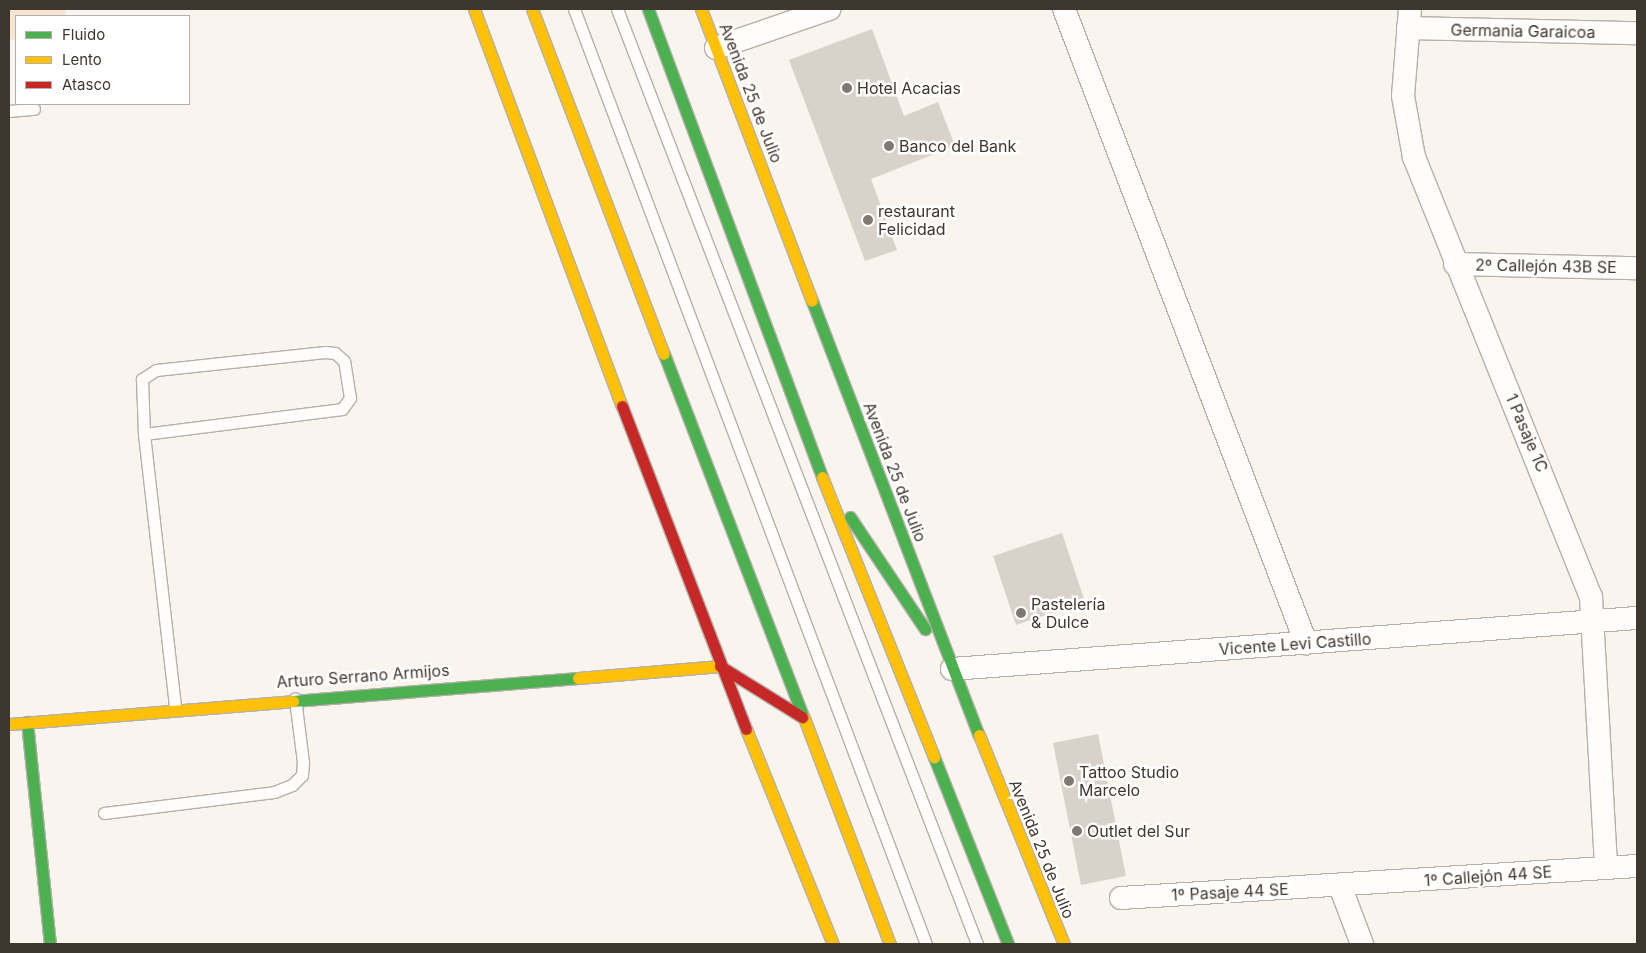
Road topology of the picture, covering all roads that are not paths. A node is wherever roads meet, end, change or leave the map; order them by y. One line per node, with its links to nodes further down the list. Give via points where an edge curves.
1 (474, 9): 21 (main road)
2 (532, 9): 25 (main road)
3 (574, 9): 36 (lane)
4 (617, 9): 37 (lane)
5 (648, 9): 17 (main road)
6 (701, 9): 11 (main road, Avenida 25 de Julio)
7 (829, 9): 11 (street)
8 (1064, 9): 20 (street)
9 (1409, 18): 10 (street, Germania Garaicoa); 14 (street, 1 Pasaje 1C, via 1405,124)
10 (1637, 33)
11 (716, 48): 22 (main road, Avenida 25 de Julio)
12 (34, 109): 13 (lane)
13 (9, 111)
14 (1455, 264): 15 (street, 2º Callejón 43B SE); 19 (street, 1 Pasaje 1C, via 1586,575)
15 (1637, 268)
16 (144, 434): 16 (lane, via 342,409 350,398 344,361 334,353 324,352 156,370 142,379 140,387); 24 (lane)
17 (820, 471): 22 (main road); 38 (main road)
18 (1637, 618): 19 (street, Vicente Levi Castillo)
19 (1596, 621): 20 (street, Vicente Levi Castillo); 30 (street, 1 Pasaje 1C)
20 (1306, 643): 22 (street, Vicente Levi Castillo)
21 (720, 666): 23 (main road, Arturo Serrano Armijos); 25 (main road); 34 (main road)
22 (952, 669): 39 (main road, Avenida 25 de Julio)
23 (295, 697): 24 (main road, Arturo Serrano Armijos); 28 (lane, via 303,762 302,774 292,785 274,792)
24 (175, 708): 26 (main road, Arturo Serrano Armijos)
25 (802, 717): 35 (main road)
26 (26, 722): 27 (main road, Arturo Serrano Armijos); 33 (main road)
27 (9, 724)
28 (104, 813)
29 (1637, 866): 30 (street, 1º Callejón 44 SE)
30 (1606, 868): 31 (street, 1º Callejón 44 SE)
31 (1340, 886): 32 (street, 1º Pasaje 44 SE); 40 (street)
32 (1121, 898)
33 (50, 944)
34 (833, 944)
35 (890, 944)
36 (926, 944)
37 (977, 944)
38 (1008, 944)
39 (1064, 944)
40 (1362, 944)

